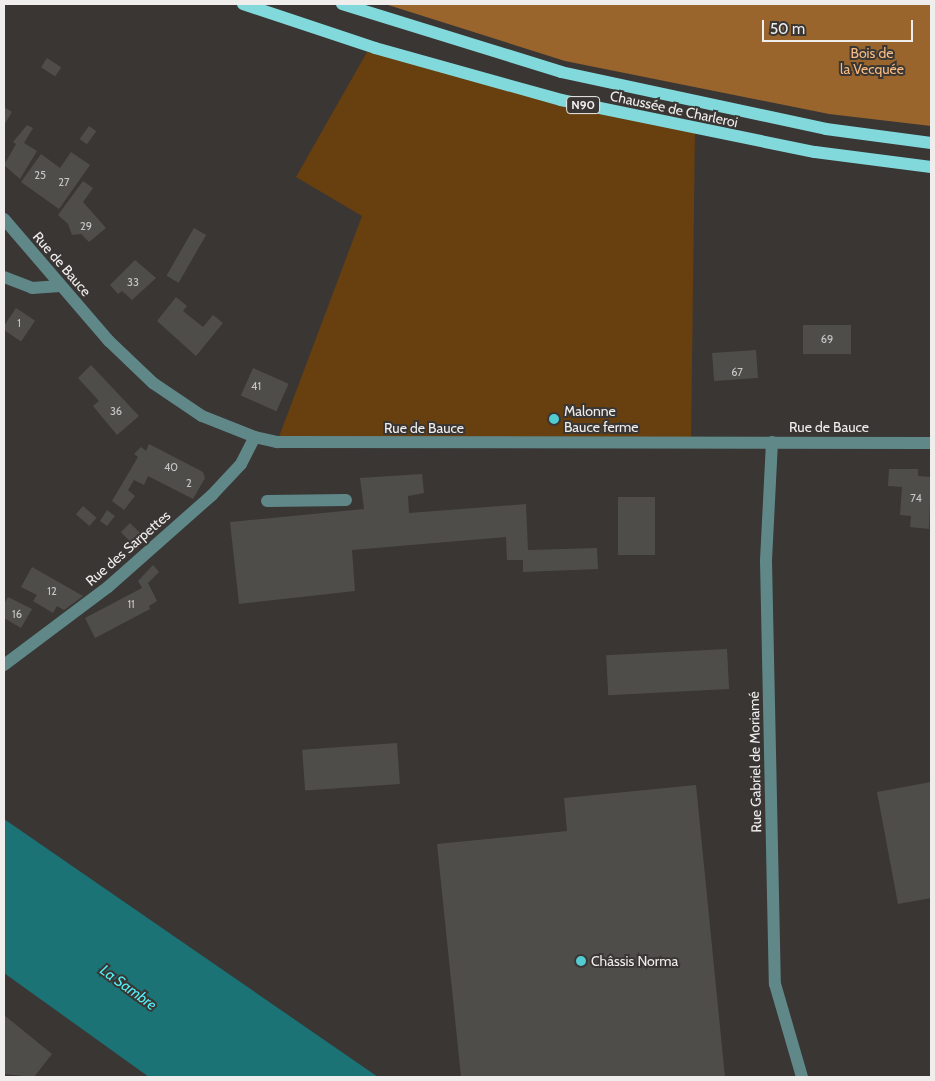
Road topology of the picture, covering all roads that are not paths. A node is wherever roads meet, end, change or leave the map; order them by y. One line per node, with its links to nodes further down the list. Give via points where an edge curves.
1 (243, 4): 4 (main road, Chaussée de Charleroi / N90, via 375,48 561,100 815,152)
2 (342, 4): 3 (main road, Chaussée de Charleroi / N90, via 560,72 826,129)
3 (931, 143)
4 (931, 167)
5 (4, 219): 7 (street, Rue de Bauce)
6 (4, 277): 7 (street, via 32,288)
7 (60, 286): 8 (street, Rue de Bauce, via 153,384 202,416)
8 (255, 437): 9 (street, Rue de Bauce, via 277,442); 13 (street, Rue des Sarpettes, via 241,464 212,495 108,587)
9 (772, 442): 10 (street, Rue de Bauce); 14 (street, Rue Gabriel de Moriamé, via 766,561 775,984)
10 (931, 443)
11 (346, 500): 12 (street)
12 (266, 501)
13 (4, 665)
14 (802, 1077)

